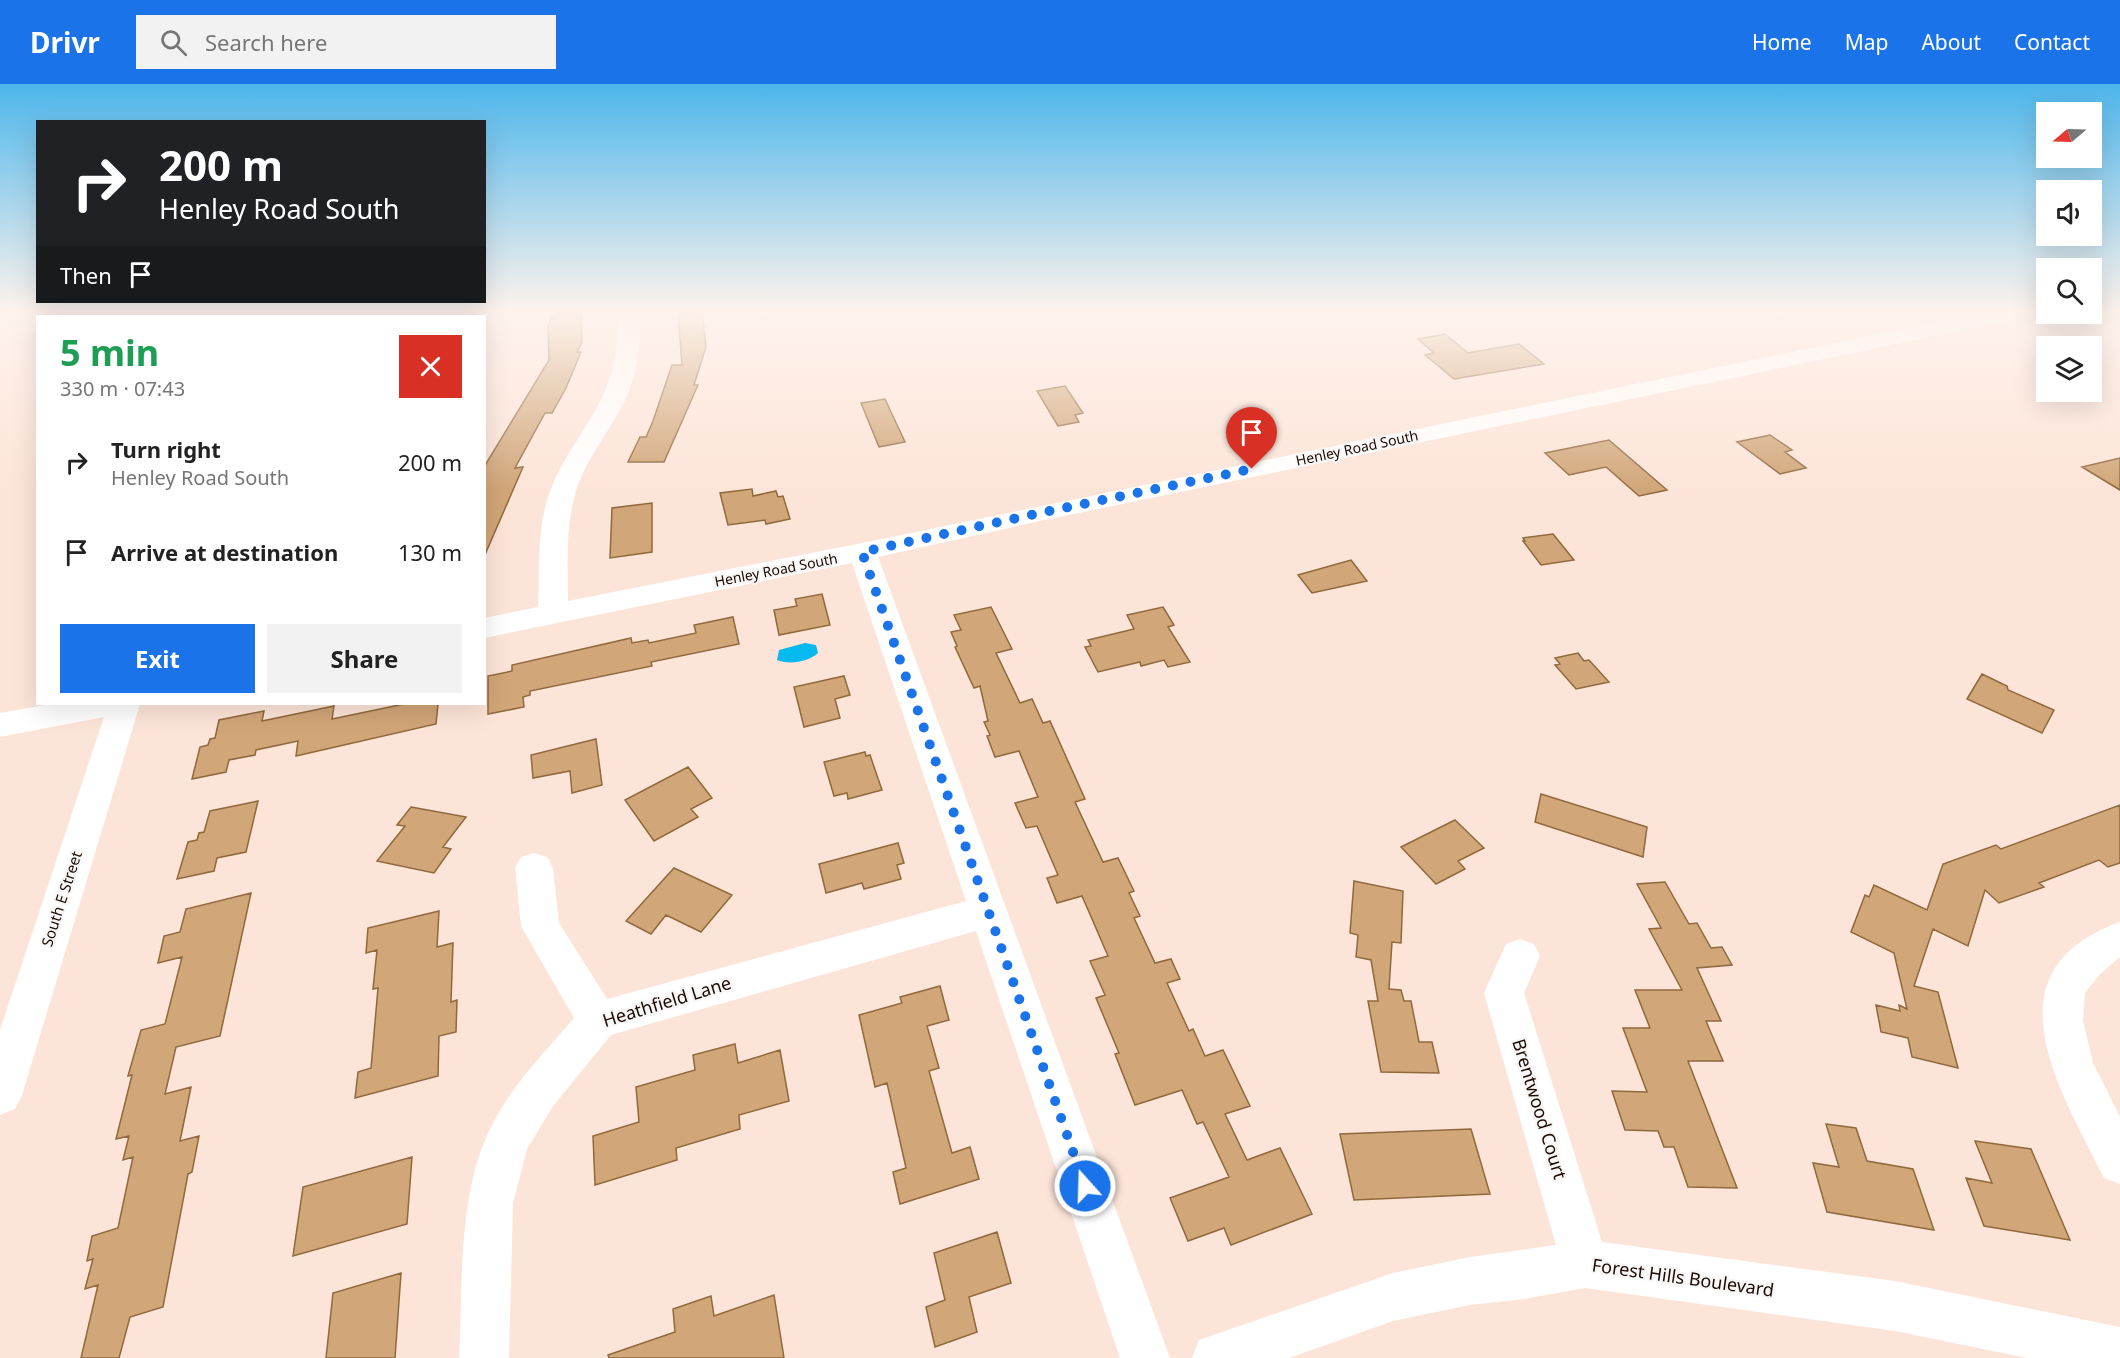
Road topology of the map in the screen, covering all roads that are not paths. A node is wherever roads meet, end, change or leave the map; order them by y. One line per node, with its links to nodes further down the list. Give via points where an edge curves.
1 (623, 371): 4 (street, via 619,387 564,490 555,531)
2 (1717, 371): 3 (street, Henley Road South)
3 (862, 552): 4 (street, Henley Road South); 10 (street)
4 (553, 614): 5 (street, Henley Road South)
5 (486, 628)
6 (104, 705): 8 (street)
7 (124, 705): 14 (street, South E Street)
8 (0, 725)
9 (534, 868): 13 (street, via 540,926)
10 (988, 911): 13 (street, Heathfield Lane); 19 (street)
11 (2120, 939): 15 (street, via 2098,950 2076,971 2063,998 2063,1034 2072,1064)
12 (1520, 956): 16 (street, Brentwood Court, via 1504,993)
13 (598, 1020): 18 (street, Heathfield Lane, via 538,1092 507,1141 490,1203)
14 (0, 1095)
15 (2120, 1162)
16 (1585, 1264): 17 (street, Forest Hills Boulevard, via 1895,1306); 20 (street, Forest Hills Boulevard, via 1393,1297)
17 (2120, 1352)
18 (484, 1358)
19 (1145, 1358)
20 (1217, 1358)

